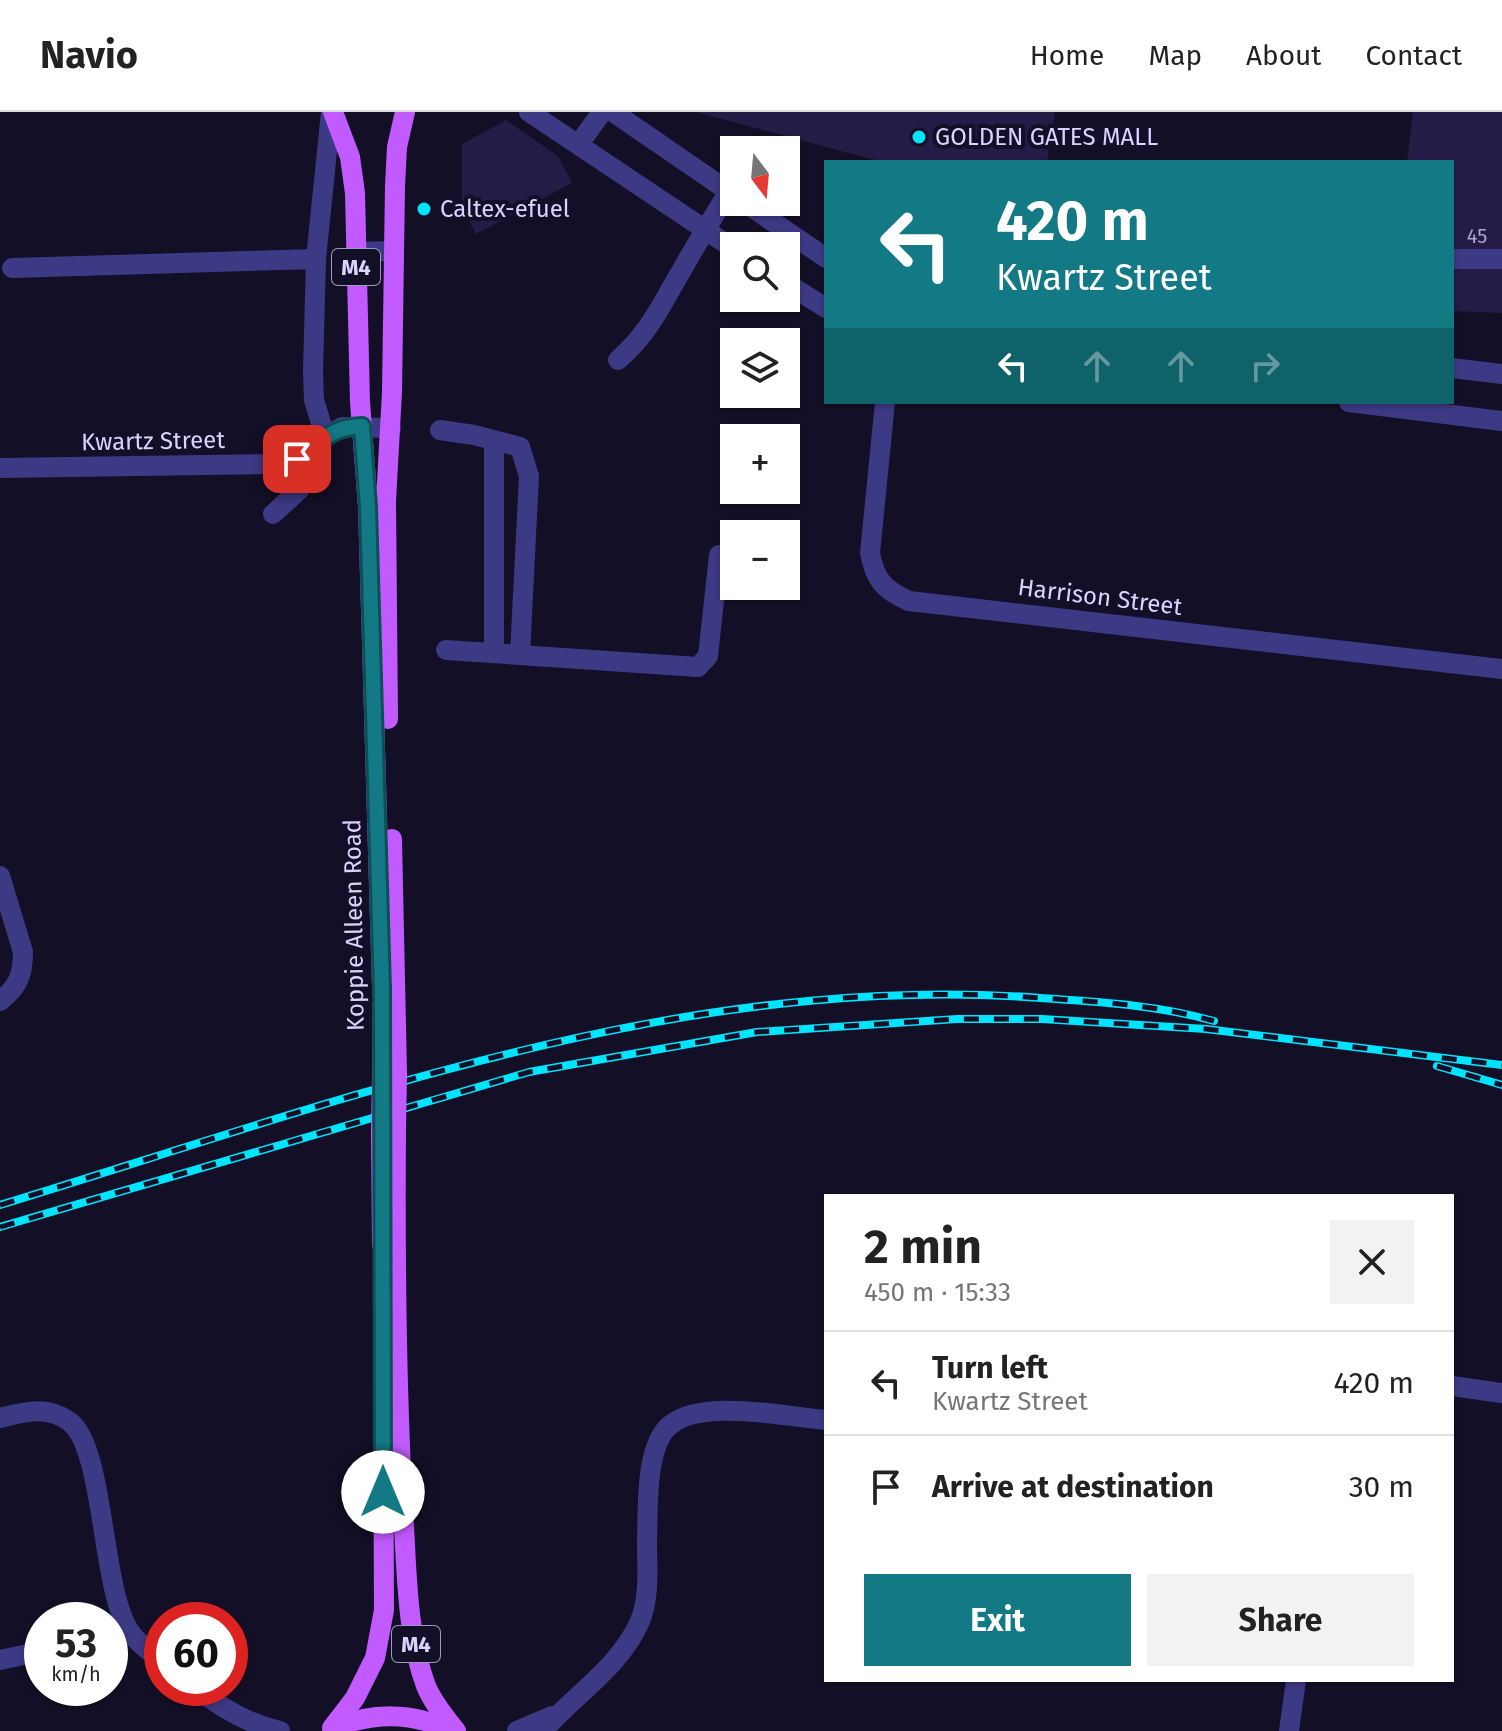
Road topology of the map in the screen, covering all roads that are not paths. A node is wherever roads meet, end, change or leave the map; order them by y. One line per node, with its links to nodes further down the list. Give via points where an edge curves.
1 (332, 112): 13 (main road, Koppie Alleen Road / M4, via 352,166); 15 (street)
2 (405, 112): 12 (main road, Koppie Alleen Road / M4, via 397,147)
3 (529, 112): 6 (street)
4 (602, 112): 6 (street)
5 (613, 112): 7 (street)
6 (578, 145): 10 (street)
7 (720, 185)
8 (720, 213): 10 (street)
9 (765, 216): 14 (street)
10 (704, 230): 11 (street); 21 (street, via 656,318)
11 (720, 240)
12 (394, 251): 13 (street); 28 (main road, Koppie Alleen Road / M4)
13 (355, 252): 27 (main road, Koppie Alleen Road / M4)
14 (824, 257)
15 (316, 259): 18 (street); 31 (street, via 314,400)
16 (1454, 259): 17 (street)
17 (1502, 259)
18 (12, 268)
19 (800, 292): 20 (street)
20 (824, 307)
21 (618, 360)
22 (1454, 368): 23 (street)
23 (1502, 374)
24 (885, 404): 38 (street, Harrison Street, via 870,553 873,573 886,591 909,601)
25 (1365, 404): 26 (street)
26 (1502, 421)
27 (362, 426): 28 (street, Kwartz Street); 31 (street, Kwartz Street, via 342,427); 41 (main road, Koppie Alleen Road / M4, via 382,989)
28 (391, 428): 41 (main road, Koppie Alleen Road / M4, via 386,501)
29 (440, 430): 30 (street)
30 (494, 440): 36 (street); 37 (street, via 520,447 529,476)
31 (320, 442): 32 (street, Kwartz Street, via 297,459 278,464); 33 (street, via 299,490)
32 (0, 468)
33 (273, 514)
34 (719, 555): 37 (street, via 708,656 698,667)
35 (446, 650): 36 (street)
36 (494, 652): 37 (street)
37 (520, 654)
38 (1502, 669)
39 (0, 876): 40 (street, via 23,965 17,984)
40 (0, 1001)
41 (390, 1074): 42 (main road, Koppie Alleen Road / M4, bridge)
42 (388, 1129): 53 (main road, Koppie Alleen Road / M4, via 384,1610 370,1670); 57 (main road, Koppie Alleen Road / M4, via 396,1392 411,1612 427,1687)
43 (1454, 1386): 44 (street)
44 (1500, 1390)
45 (0, 1418): 47 (street, via 33,1410 69,1421 83,1437)
46 (824, 1420): 52 (street, via 721,1411 687,1414 665,1429 648,1490 646,1603 639,1623 621,1653)
47 (119, 1602)
48 (24, 1655): 49 (street)
49 (0, 1660)
50 (1296, 1682): 60 (street)
51 (219, 1707): 54 (street); 55 (street)
52 (559, 1712): 58 (street); 59 (street)
53 (329, 1729): 56 (main road, M4, via 389,1716 427,1721)
54 (239, 1731)
55 (280, 1731)
56 (450, 1731)
57 (456, 1731)
58 (517, 1731)
59 (543, 1731)
60 (1289, 1731)

